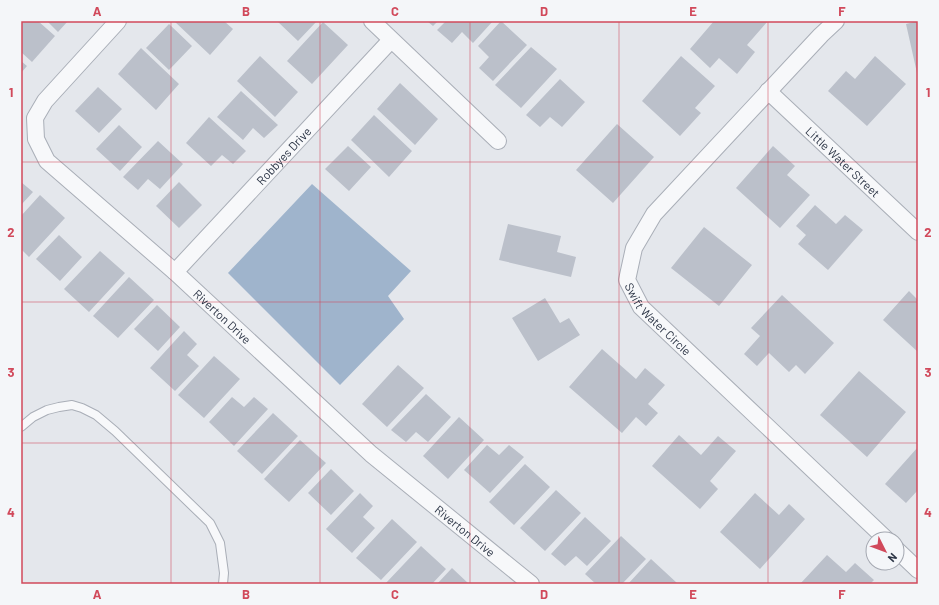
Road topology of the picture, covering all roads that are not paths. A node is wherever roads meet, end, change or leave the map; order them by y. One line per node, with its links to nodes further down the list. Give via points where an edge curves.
1 (118, 21): 8 (street, Riverton Drive, via 45,101 35,118 36,139 48,161)
2 (372, 21): 4 (street)
3 (836, 21): 5 (street, Swift Water Circle)
4 (391, 40): 6 (street); 8 (street, Robbyes Drive)
5 (768, 91): 7 (street, Little Water Street); 10 (street, Swift Water Circle, via 654,214 634,248 627,280 641,307)
6 (498, 141)
7 (918, 232)
8 (174, 272): 14 (street, Riverton Drive, via 371,454)
9 (21, 427): 13 (lane, via 33,417 59,407 82,408 96,415 121,436 210,524 220,543)
10 (878, 531)
11 (905, 558): 12 (street)
12 (918, 570)
13 (223, 584)
14 (531, 584)

